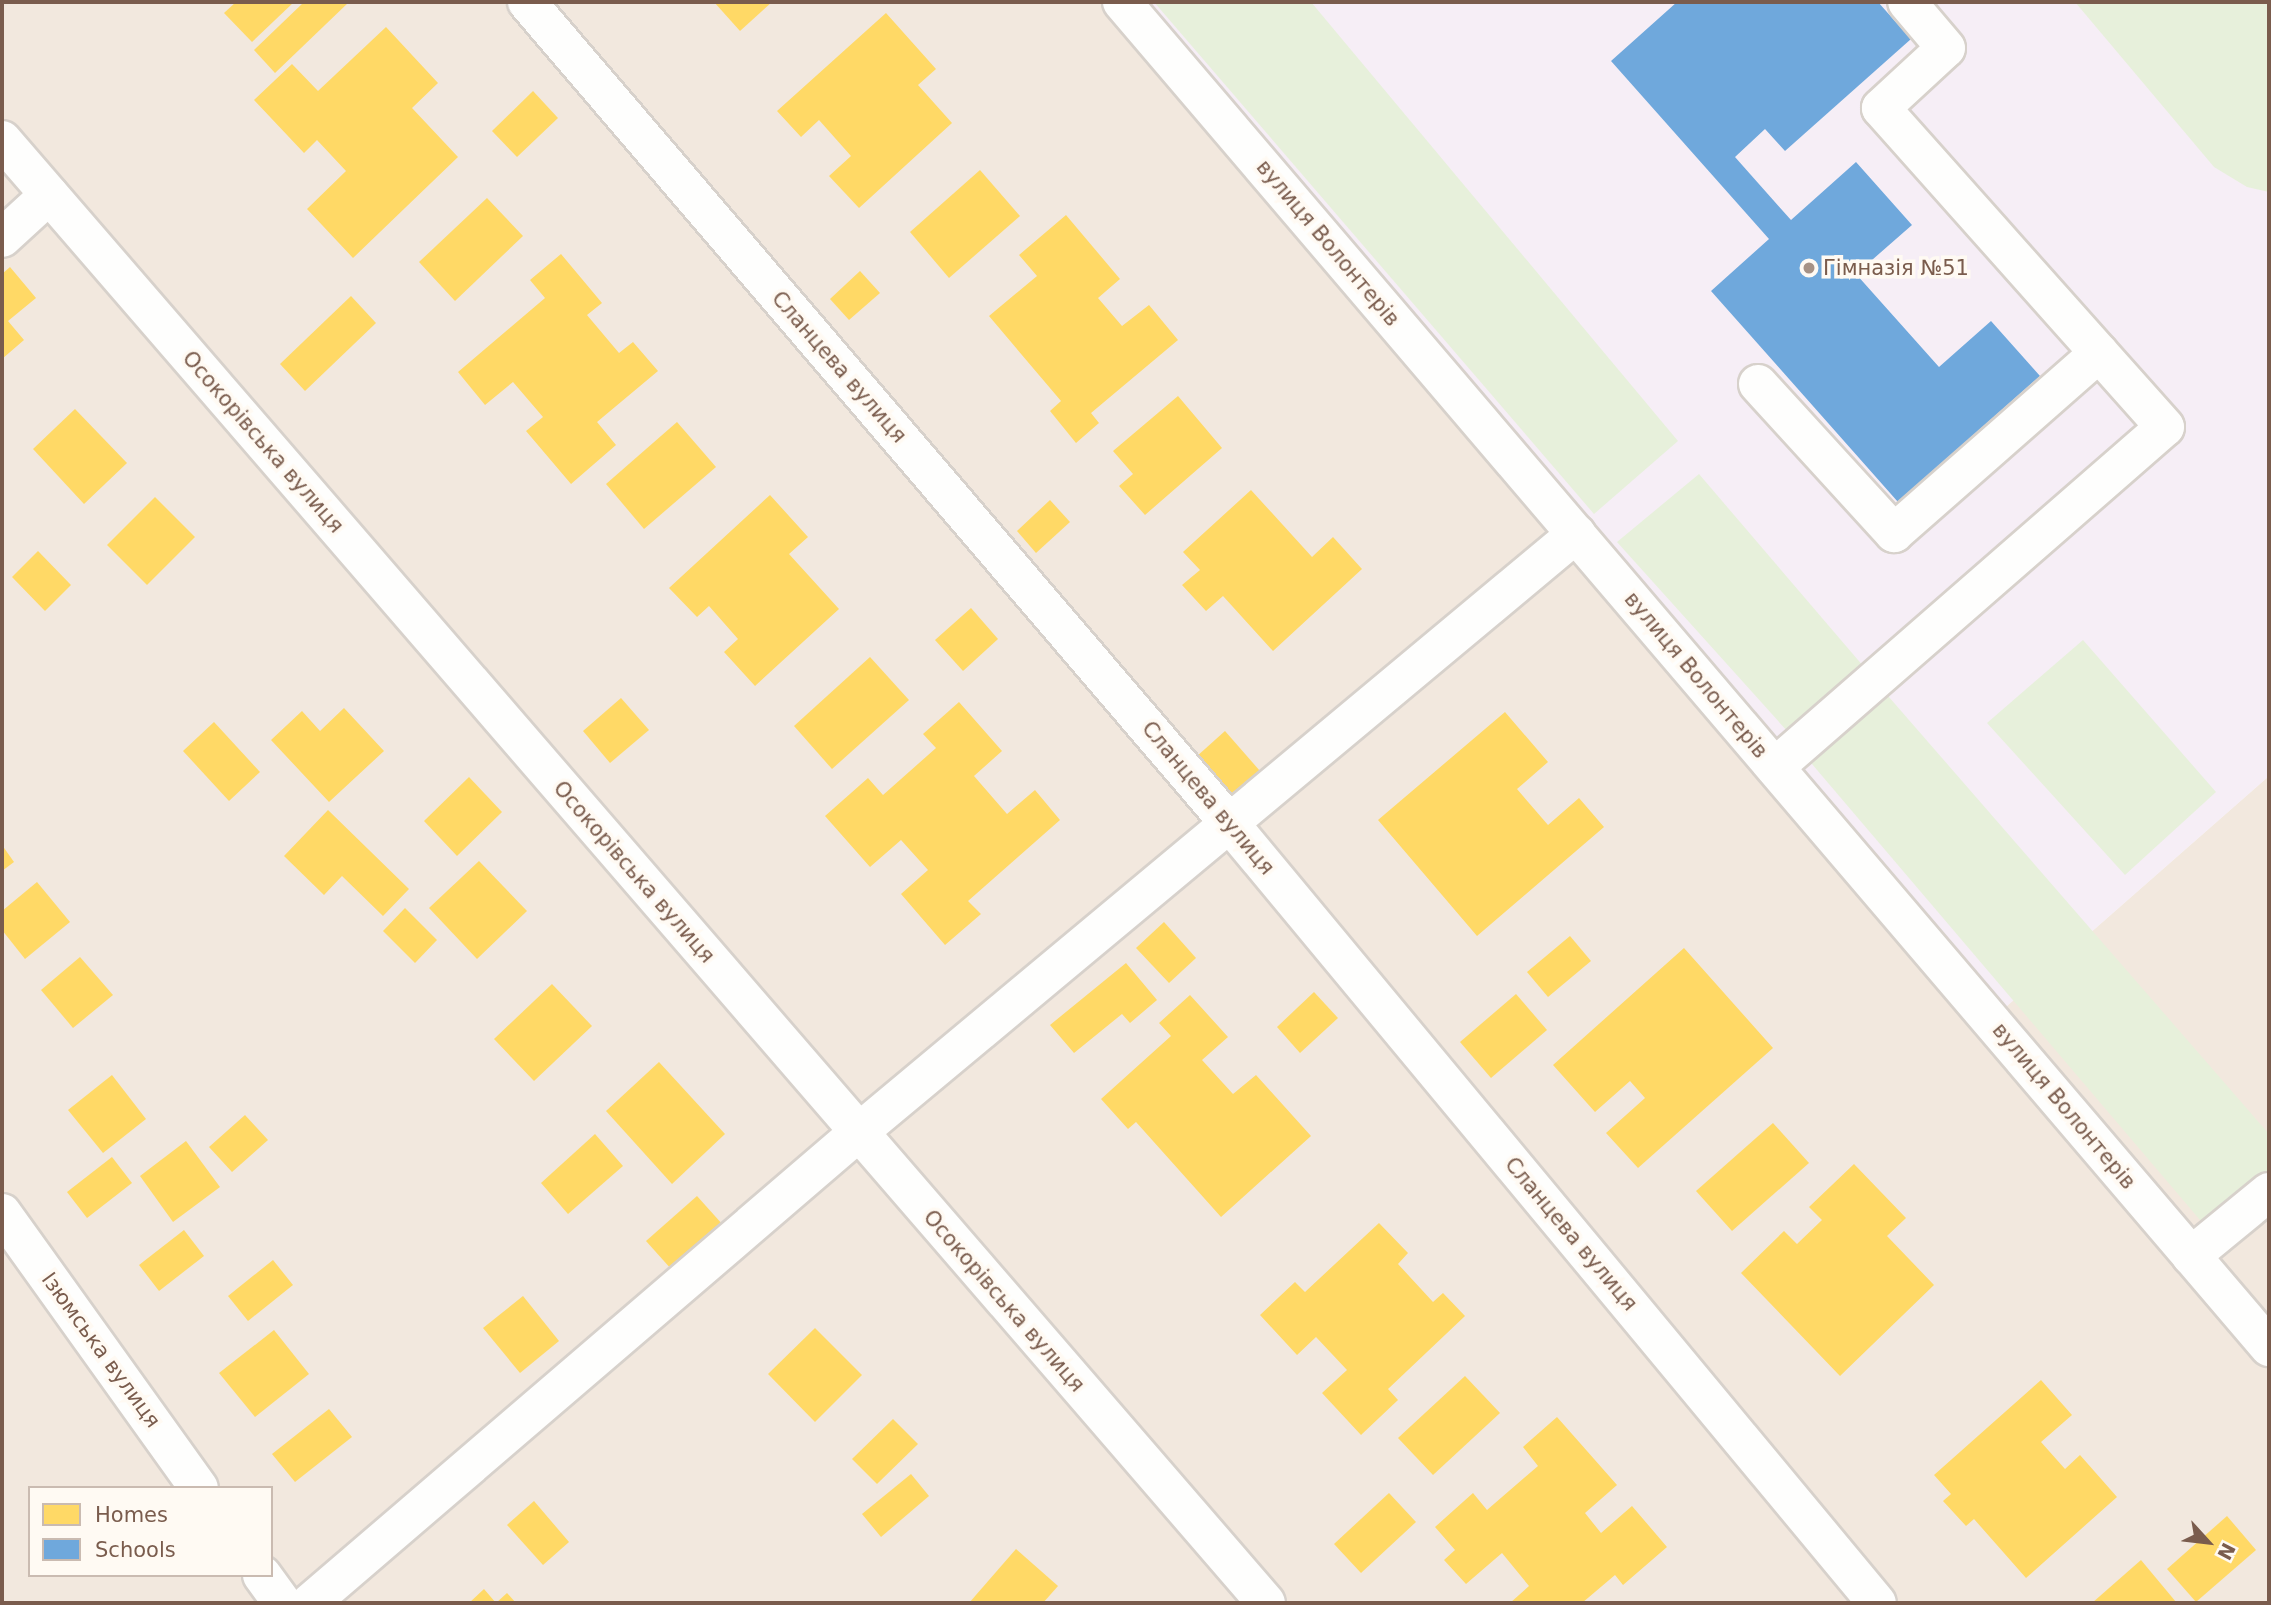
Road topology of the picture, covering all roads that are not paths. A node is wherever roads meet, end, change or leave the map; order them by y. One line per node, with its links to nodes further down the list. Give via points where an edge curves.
1 (527, 2): 11 (street, Сланцева вулиця)
2 (1122, 2): 9 (street, вулиця Волонтерів)
3 (1907, 2): 7 (street, via 1946,48 1881,108)
4 (2, 140): 5 (street, Осокорівська вулиця)
5 (50, 195): 6 (street); 12 (street, Осокорівська вулиця)
6 (2, 238)
7 (2099, 352): 8 (street, via 1894,533); 10 (street, via 2165,427)
8 (1758, 384)
9 (1576, 534): 10 (street, вулиця Волонтерів); 11 (street)
10 (1775, 767): 15 (street, вулиця Волонтерів)
11 (1231, 825): 12 (street); 22 (street, Сланцева вулиця)
12 (859, 1132): 20 (street); 21 (street, Осокорівська вулиця)
13 (2269, 1192): 15 (street)
14 (2, 1213): 17 (street, Ізюмська вулиця)
15 (2191, 1256): 16 (street, вулиця Волонтерів)
16 (2269, 1347)
17 (198, 1486)
18 (263, 1577): 19 (street)
19 (282, 1603)
20 (310, 1603)
21 (1266, 1603)
22 (1877, 1603)

